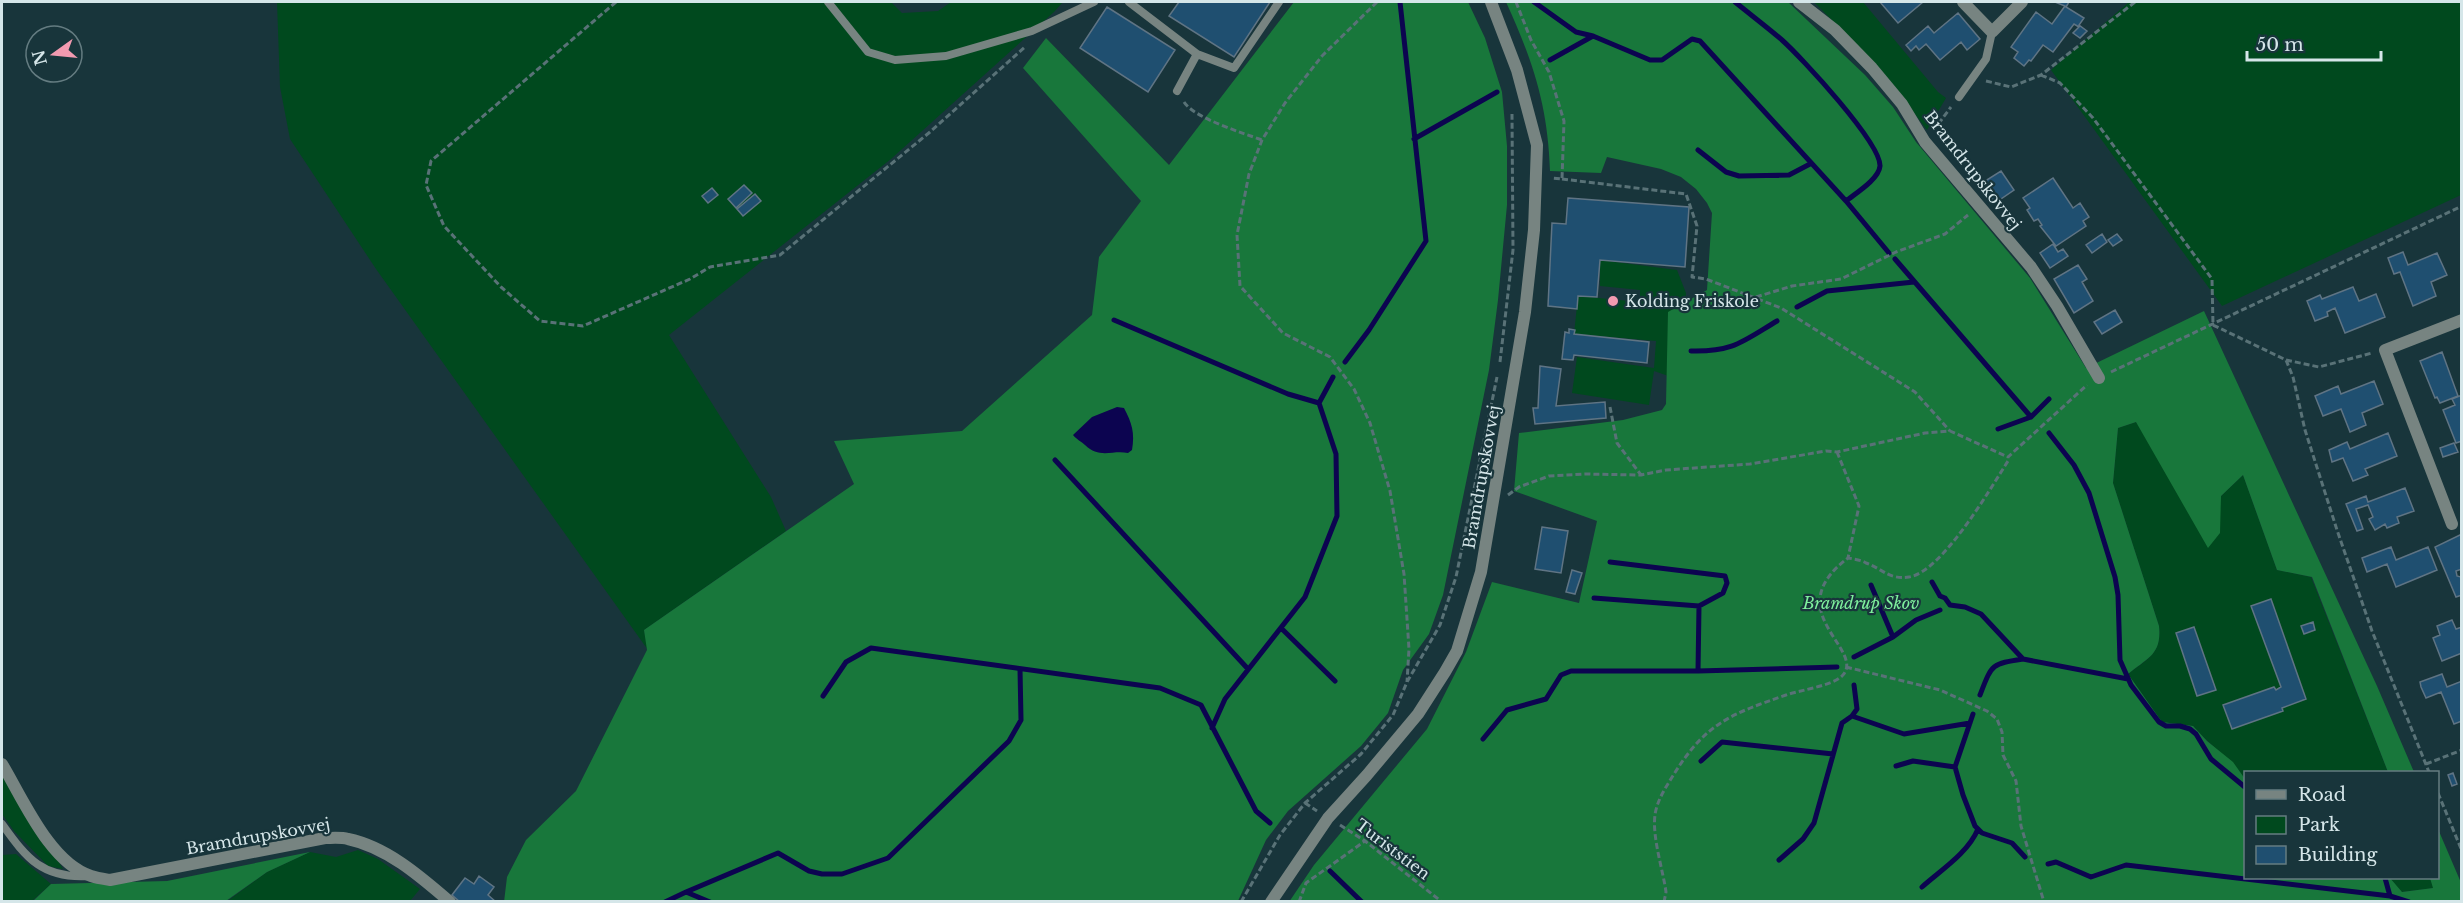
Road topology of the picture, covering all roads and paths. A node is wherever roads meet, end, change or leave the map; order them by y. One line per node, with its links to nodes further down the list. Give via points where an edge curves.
1 (616, 2): 14 (path, via 431,161 426,185 444,226 501,287 540,321 583,326 710,267 780,255 930,132)
2 (828, 2): 3 (lane, via 868,52 895,60 946,56 1032,32)
3 (1094, 2)
4 (1129, 2): 15 (lane)
5 (1279, 2): 15 (lane, via 1234,68)
6 (1377, 2): 21 (path, via 1322,56)
7 (1491, 2): 23 (street, Bramdrupskovvej, via 1529,108 1537,145)
8 (1516, 2): 24 (path, via 1549,72 1564,121)
9 (1799, 2): 22 (street, Bramdrupskovvej, via 1835,30 1872,68 1902,104)
10 (1963, 2): 13 (street)
11 (2022, 2): 13 (street)
12 (2135, 2): 16 (path)
13 (1992, 33): 17 (lane, via 1986,59)
14 (1031, 42)
15 (1197, 54): 18 (lane)
16 (2041, 75): 17 (path, via 2011,87); 29 (path, via 2060,83 2092,118 2212,279)
17 (1972, 78): 19 (lane)
18 (1177, 91): 21 (path, via 1187,108)
19 (1959, 97): 22 (path)
20 (1512, 110): 42 (path, via 1513,250 1499,370 1456,577 1440,625)
21 (1262, 140): 42 (path, via 1249,174 1238,235 1240,286 1283,333 1330,357 1354,389 1370,423 1390,491 1404,574)
22 (1925, 142): 26 (street, Bramdrupskovvej)
23 (1536, 176): 24 (path); 38 (street, Bramdrupskovvej, via 1526,312)
24 (1562, 179): 27 (path, via 1686,194 1697,226 1692,277)
25 (2462, 206): 29 (path)
26 (1979, 207): 27 (path, via 1945,234 1841,279 1792,285); 32 (street, Bramdrupskovvej, via 2031,267)
27 (1755, 298): 34 (path, via 1781,308 1915,392)
28 (2462, 320): 30 (street)
29 (2213, 325): 31 (path); 32 (path)
30 (2385, 350): 31 (path, via 2319,367); 39 (street)
31 (2286, 360): 45 (path, via 2337,530 2372,631)
32 (2099, 378): 36 (path)
33 (1610, 407): 37 (path, via 1617,442)
34 (1950, 431): 35 (path); 36 (path)
35 (1837, 452): 37 (path); 40 (path, via 1858,506)
36 (2008, 457): 40 (path, via 1939,559 1911,577 1888,576 1868,563)
37 (1641, 475): 38 (path, via 1549,476 1519,487)
38 (1494, 505): 48 (street, Bramdrupskovvej, via 1481,572 1457,651 1418,714)
39 (2452, 524)
40 (1848, 558): 41 (path, via 1834,568 1818,598 1823,620 1842,650)
41 (1846, 667): 58 (path, via 1842,676 1824,685 1730,717 1704,734 1685,757 1662,794 1655,814 1654,833); 59 (path, via 1940,690 1997,719 2003,755 2016,780 2022,826)
42 (1407, 682): 54 (path, via 1384,728 1361,754 1305,803 1280,835)
43 (2462, 750): 45 (path)
44 (2, 764): 52 (street, Bramdrupskovvej, via 48,840 64,860)
45 (2426, 764): 46 (path)
46 (2429, 771)
47 (2439, 795): 51 (path)
48 (1328, 818): 50 (path, Turiststien); 55 (street, Bramdrupskovvej)
49 (2, 824): 52 (lane, Bramdrupskovvej, via 22,852 46,871 68,877)
50 (1365, 841): 56 (path, via 1306,883); 57 (path, Turiststien)
51 (2462, 850)
52 (91, 876): 53 (street, Bramdrupskovvej, via 110,880 325,838 348,839 380,850)
53 (450, 902)
54 (1240, 902)
55 (1271, 902)
56 (1299, 902)
57 (1442, 902)
58 (1665, 902)
59 (2044, 902)

